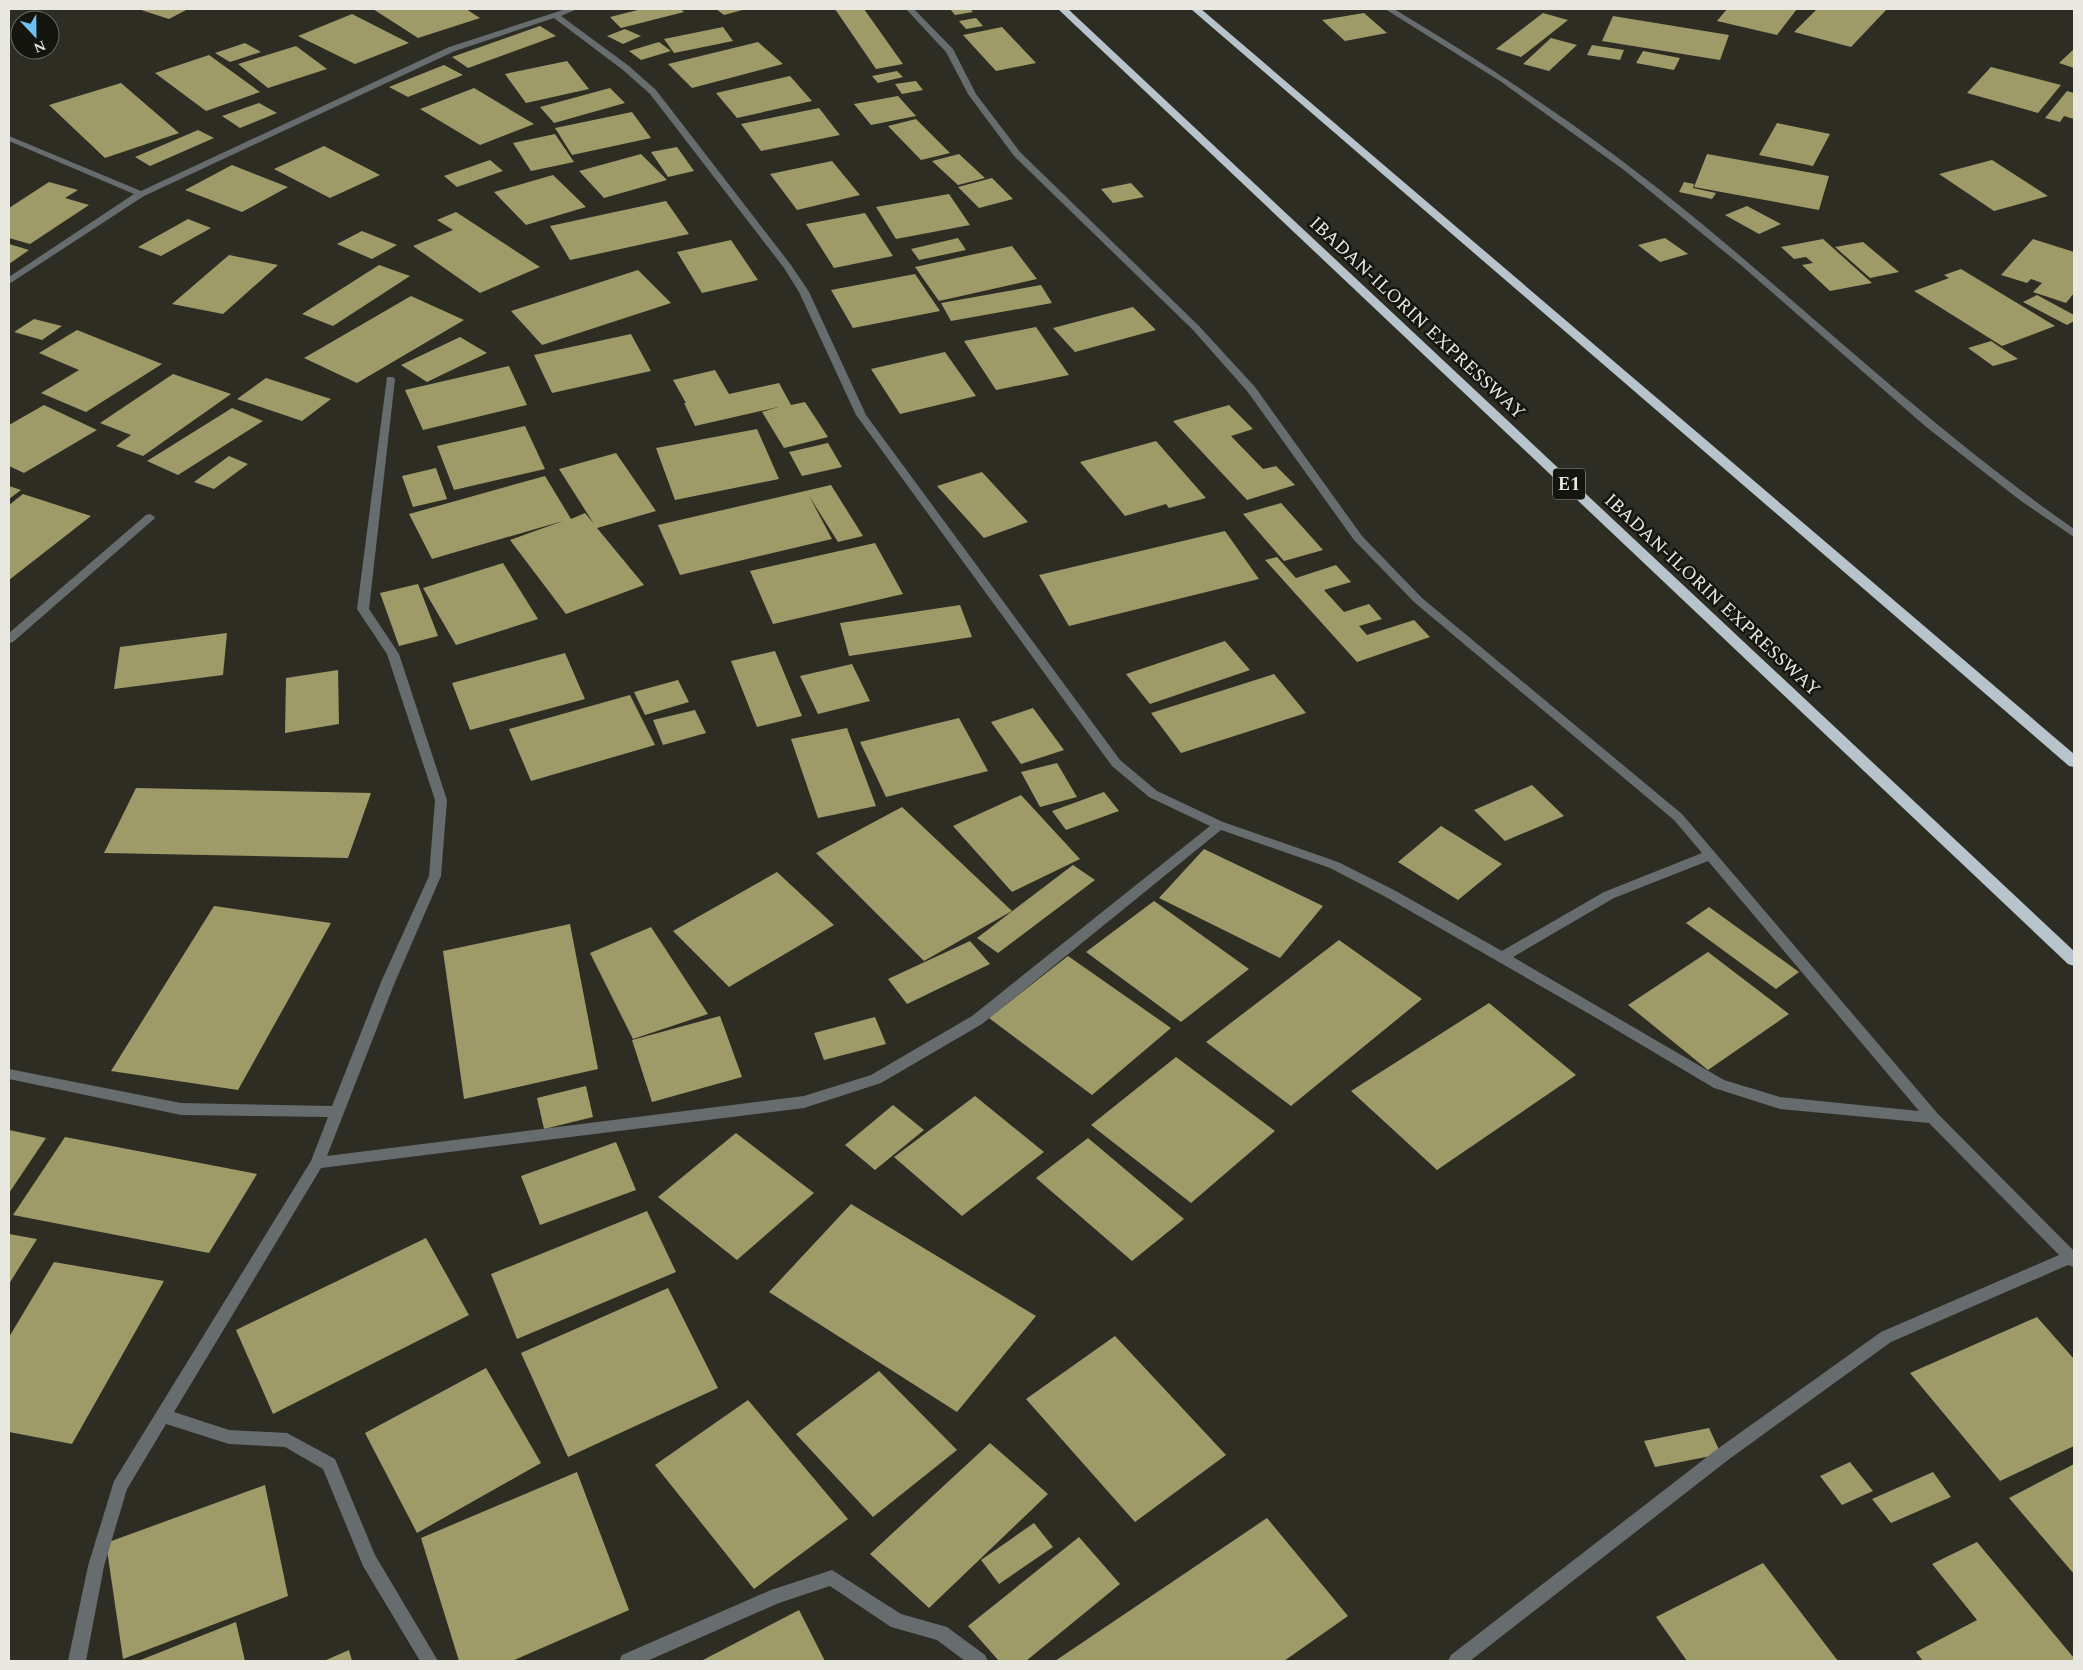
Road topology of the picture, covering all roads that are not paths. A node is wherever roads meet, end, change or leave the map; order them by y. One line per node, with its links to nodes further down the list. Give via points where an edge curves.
1 (573, 9): 6 (street)
2 (910, 9): 16 (street, via 950,51 972,94 1017,154 1196,328 1250,389 1358,538 1418,600 1678,817)
3 (1063, 9): 18 (highway, IBADAN-ILORIN EXPRESSWAY / E1)
4 (1196, 9): 14 (highway)
5 (1389, 9): 12 (street, via 1504,80 1608,153 1699,226 1971,460)
6 (554, 14): 8 (street, via 452,49); 15 (street, via 653,92 788,267 804,292 861,415 1116,763 1153,794)
7 (9, 138): 8 (street)
8 (141, 194): 9 (street)
9 (9, 281)
10 (390, 379): 20 (street, via 363,609 393,654 442,800 435,876 388,982)
11 (150, 517): 13 (street)
12 (2074, 534)
13 (9, 638)
14 (2074, 762)
15 (1219, 825): 17 (street, via 1334,865); 22 (street, via 977,1020 876,1079 804,1102)
16 (1710, 855): 17 (street, via 1608,895); 21 (street)
17 (1503, 957): 21 (street, via 1720,1084 1780,1103)
18 (2074, 960)
19 (9, 1074): 20 (street, via 181,1109)
20 (337, 1112): 22 (street)
21 (1933, 1118): 23 (street)
22 (317, 1163): 24 (street)
23 (2072, 1259): 29 (street, via 1886,1337 1722,1455)
24 (163, 1416): 25 (street, via 120,1486 96,1566); 26 (street, via 229,1437 287,1440 329,1464 369,1560)
25 (77, 1661)
26 (429, 1661)
27 (628, 1661): 28 (street, via 777,1596 832,1578 897,1621 941,1633)
28 (979, 1661)
29 (1457, 1661)

